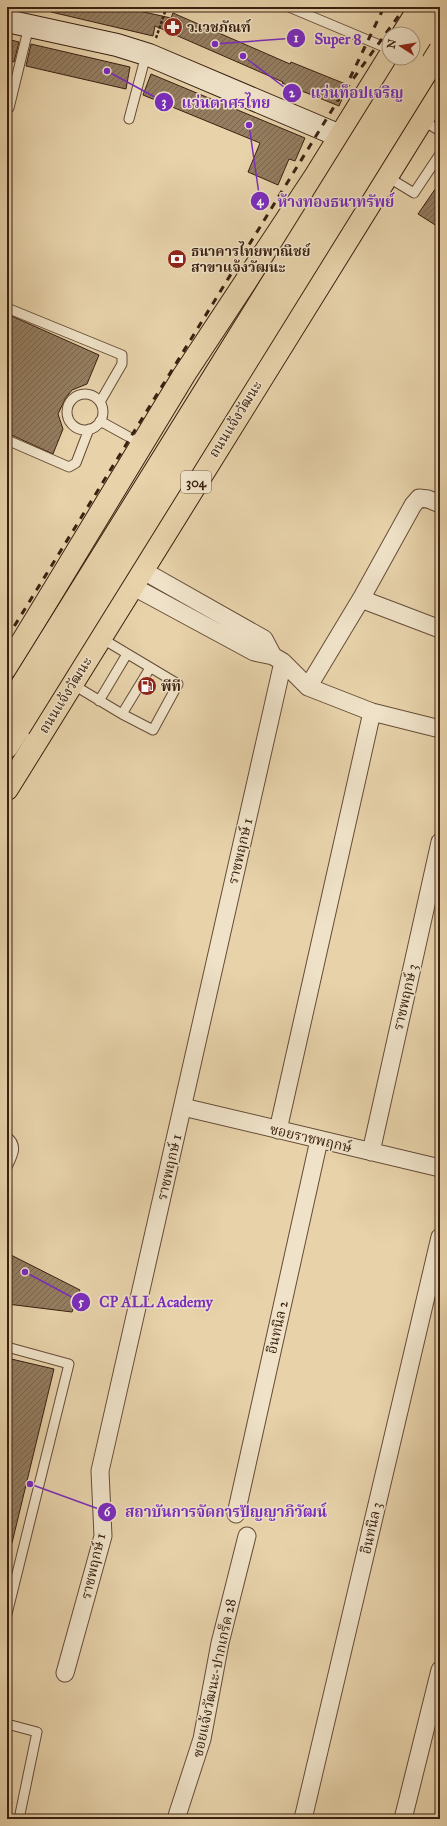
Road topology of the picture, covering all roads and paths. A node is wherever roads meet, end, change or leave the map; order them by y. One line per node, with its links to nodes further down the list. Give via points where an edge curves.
1 (289, 7): 9 (lane)
2 (420, 7): 7 (main road)
3 (166, 9): 11 (path)
4 (440, 13): 8 (main road)
5 (7, 21): 6 (street)
6 (29, 26): 11 (street); 15 (lane)
7 (408, 26)
8 (421, 44)
9 (381, 46)
10 (440, 50): 46 (main road, ถนนแจ้งวัฒนะ, bridge)
11 (148, 55): 16 (lane); 19 (street)
12 (383, 66): 19 (main road)
13 (407, 66): 42 (main road, bridge)
14 (440, 91): 17 (main road, ถนนแจ้งวัฒนะ / 304)
15 (10, 108)
16 (129, 119)
17 (422, 120): 18 (lane); 21 (main road, ถนนแจ้งวัฒนะ / 304)
18 (440, 132)
19 (340, 136): 21 (main road); 23 (main road)
20 (440, 154): 21 (lane, via 414,193)
21 (391, 169): 25 (main road, ถนนแจ้งวัฒนะ / 304)
22 (7, 308): 24 (lane, via 122,355 122,364)
23 (184, 375): 25 (main road, via 231,346 243,352 251,357); 29 (main road)
24 (100, 402): 26 (lane); 27 (lane, via 95,397 81,394 70,402 68,416 76,427)
25 (241, 410): 31 (main road, ถนนแจ้งวัฒนะ / 304)
26 (100, 421): 27 (lane); 29 (lane)
27 (89, 429): 28 (lane, via 76,463 69,467)
28 (7, 440)
29 (142, 444): 37 (main road)
30 (440, 504): 32 (street, via 420,498 413,505)
31 (137, 578): 34 (main road, ถนนแจ้งวัฒนะ / 304); 36 (street, via 264,639)
32 (361, 599): 33 (street); 40 (street)
33 (440, 629)
34 (101, 638): 35 (lane); 39 (main road, ถนนแจ้งวัฒนะ / 304)
35 (127, 654): 38 (lane); 41 (lane)
36 (278, 659): 40 (street); 49 (street, ราชพฤกษ์ 1)
37 (7, 667)
38 (150, 668): 44 (lane); 44 (lane, via 178,684 153,730)
39 (72, 684): 41 (lane); 47 (main road, ถนนแจ้งวัฒนะ / 304)
40 (308, 687): 43 (street)
41 (99, 701): 44 (lane)
42 (7, 708)
43 (372, 712): 45 (street); 50 (street)
44 (122, 714)
45 (440, 729)
46 (7, 747)
47 (7, 789)
48 (440, 842): 53 (street, ราชพฤกษ์ 3)
49 (183, 1107): 50 (street, ซอยราชพฤกษ์); 62 (street, ราชพฤกษ์ 1, via 100,1471 103,1536)
50 (278, 1130): 52 (street, ซอยราชพฤกษ์)
51 (7, 1138): 54 (lane, via 13,1143 14,1150)
52 (319, 1140): 53 (street, ซอยราชพฤกษ์); 58 (street, อินทนิล 2)
53 (371, 1152): 55 (street, ซอยราชพฤกษ์)
54 (7, 1167)
55 (440, 1168)
56 (440, 1237): 67 (street, อินทนิล 3)
57 (7, 1347): 60 (lane, via 69,1364)
58 (236, 1514)
59 (247, 1536): 66 (street, ซอยแจ้งวัฒนะ-ปากเกร็ด 28, via 220,1642 202,1739)
60 (7, 1614)
61 (440, 1670): 63 (street)
62 (65, 1673)
63 (434, 1721): 68 (street)
64 (7, 1724): 65 (lane, via 37,1732)
65 (19, 1819)
66 (176, 1819)
67 (303, 1819)
68 (402, 1819)

